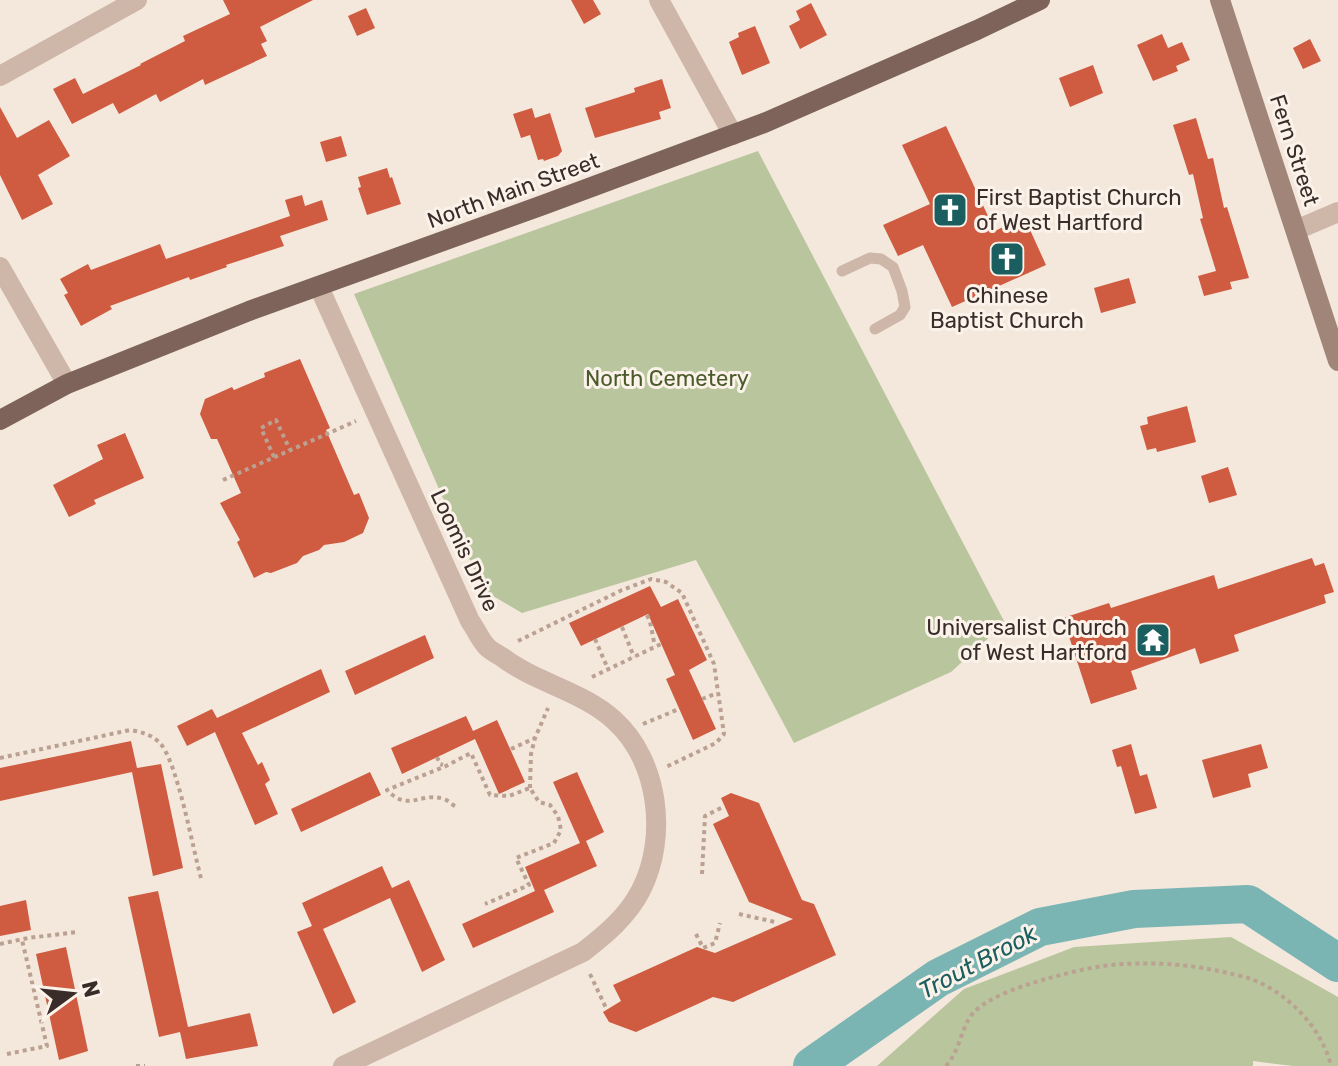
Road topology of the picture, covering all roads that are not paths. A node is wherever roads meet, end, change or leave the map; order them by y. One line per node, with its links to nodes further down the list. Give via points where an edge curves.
1 (137, 0): 5 (street)
2 (659, 0): 6 (street)
3 (1040, 0): 6 (main road, North Main Street)
4 (1220, 0): 8 (street, Fern Street)
5 (0, 76)
6 (733, 135): 11 (main road, North Main Street)
7 (1338, 212): 8 (street)
8 (1296, 230): 13 (street, Fern Street)
9 (0, 267): 14 (street)
10 (842, 271): 12 (lane, via 870,258 893,267 905,307)
11 (319, 287): 14 (main road, North Main Street); 16 (street, Loomis Drive, via 470,621 487,646 513,666 588,701 629,737 654,796 657,837 641,891 628,911 583,952)
12 (875, 329)
13 (1338, 361)
14 (67, 384): 15 (main road, North Main Street)
15 (0, 420)
16 (343, 1066)

